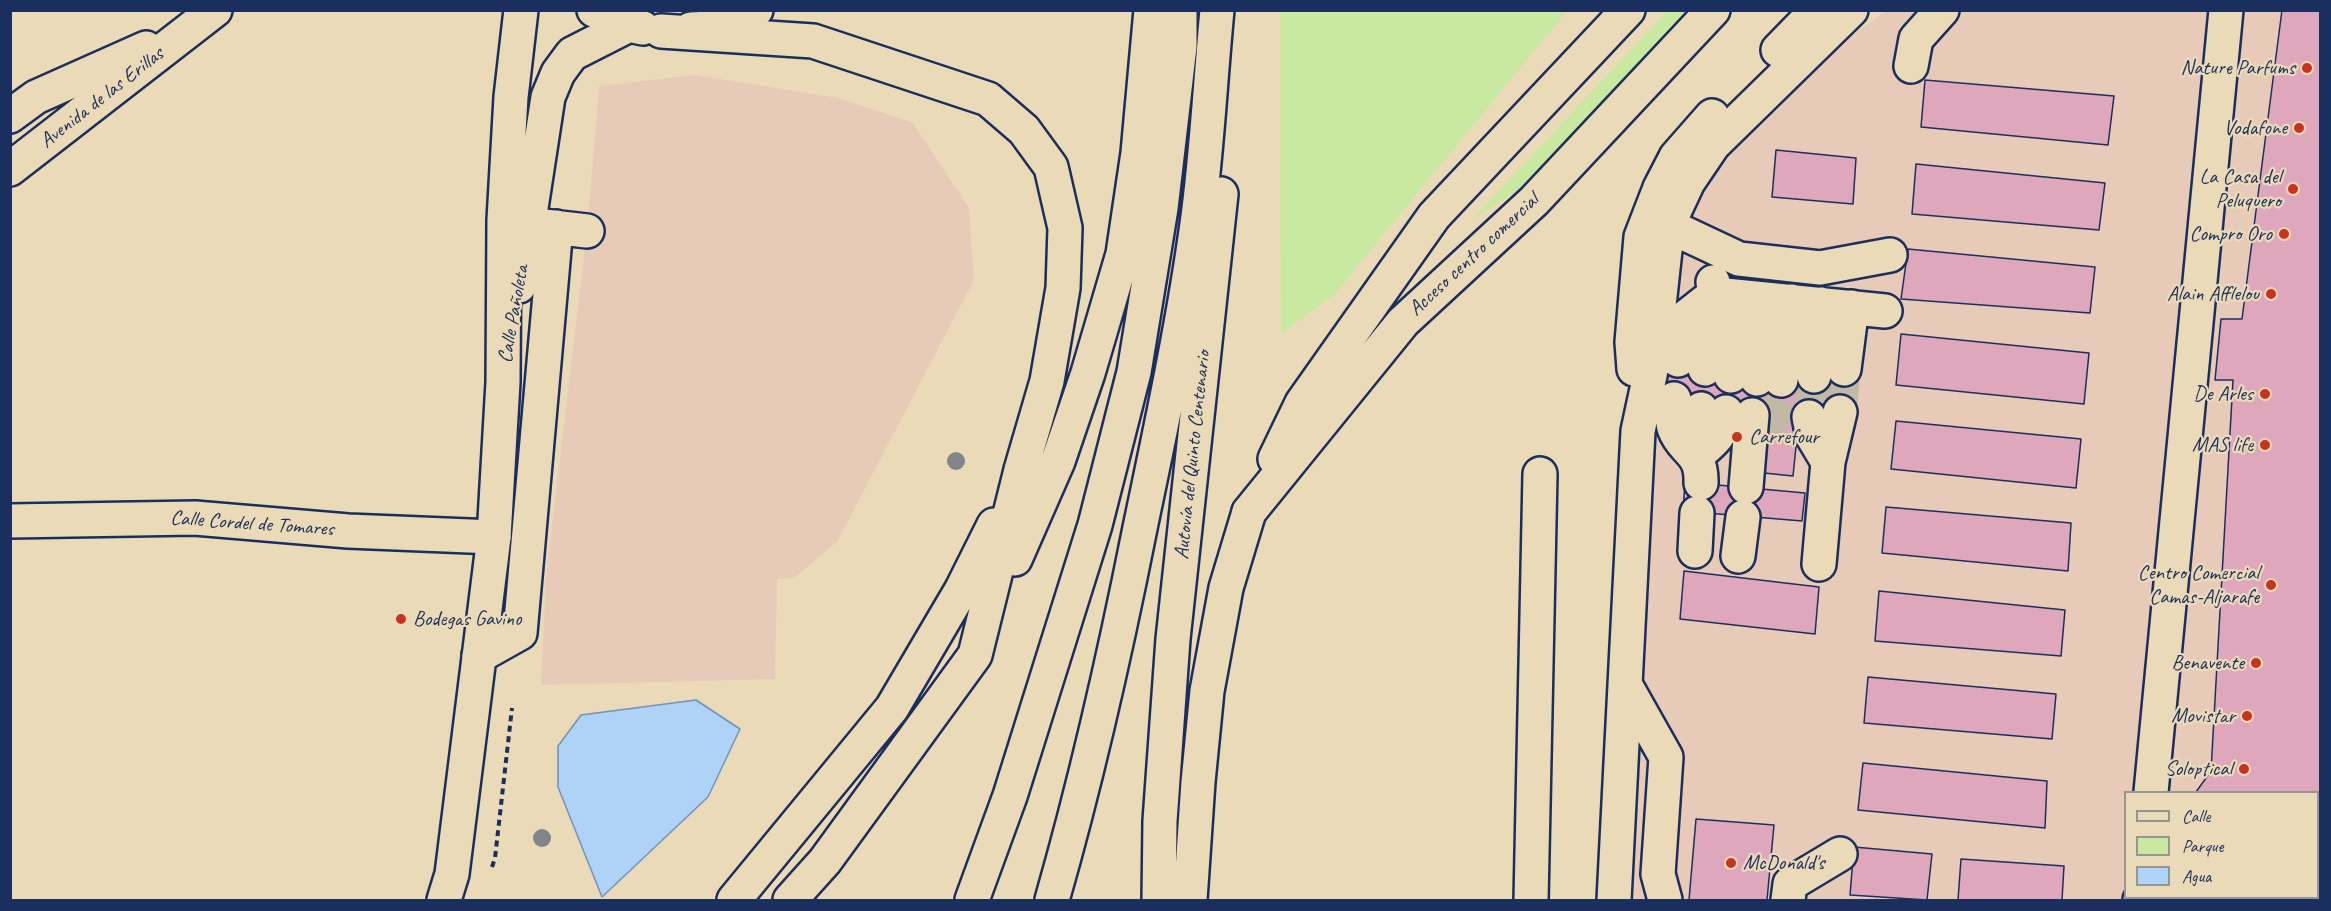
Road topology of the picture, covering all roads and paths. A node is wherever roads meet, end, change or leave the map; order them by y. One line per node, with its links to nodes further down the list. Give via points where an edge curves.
1 (520, 10): 20 (main road, Calle Pañoleta, via 511,97)
2 (594, 10): 15 (main road)
3 (756, 10): 16 (main road, via 711,28)
4 (1151, 10): 39 (main road, via 1138,153 1123,254 1058,460)
5 (1180, 10): 48 (main road, via 1180,46 1161,208 1134,372 1095,525 1010,796)
6 (1217, 10): 49 (main road, via 1197,224 1172,369 1112,665)
7 (1234, 10): 50 (main road, Autovía del Quinto Centenario, via 1218,240 1173,639 1160,821)
8 (1628, 10): 33 (main road, via 1434,216 1302,403)
9 (1713, 10): 33 (main road, Acceso centro comercial, via 1534,201 1403,322)
10 (1817, 10): 29 (main road, via 1698,130 1676,157 1649,211 1641,237 1632,342)
11 (1851, 10): 21 (main road, via 1713,145 1688,182)
12 (1941, 10): 17 (main road, via 1916,39)
13 (2226, 10): 43 (main road)
14 (205, 19): 18 (main road, Avenida de las Erillas, via 36,98); 19 (main road, Avenida de las Erillas)
15 (629, 26): 16 (main road); 20 (main road, Calle Pañoleta, via 572,54 558,73 548,97)
16 (661, 31): 30 (main road, via 813,40 988,99 1024,130 1051,167 1065,228 1063,288 1047,381)
17 (1911, 66)
18 (10, 116)
19 (10, 169)
20 (544, 226): 35 (main road, Calle Pañoleta, via 503,382); 40 (main road, via 520,633)
21 (1671, 227): 22 (main road); 29 (main road, via 1653,361)
22 (1700, 241): 23 (main road, via 1739,259 1820,268); 24 (main road, via 1710,267)
23 (1890, 255)
24 (1781, 300): 24 (main road, via 1731,373); 25 (main road); 26 (main road)
25 (1885, 311)
26 (1829, 372)
27 (1725, 413): 32 (main road, via 1726,425 1710,445); 32 (main road, via 1672,426); 37 (main road, via 1746,489)
28 (1825, 414): 38 (main road, via 1813,437 1828,462)
29 (1638, 431): 41 (main road)
30 (1021, 470): 39 (main road); 46 (main road, via 962,589 892,708)
31 (1540, 474): 53 (main road)
32 (1698, 484): 36 (main road)
33 (1249, 512): 42 (main road, via 1226,588 1207,692)
34 (10, 521): 35 (main road, Calle Cordel de Tomares, via 195,518 348,531)
35 (494, 537): 40 (main road, Calle Pañoleta)
36 (1695, 551)
37 (1738, 556)
38 (1820, 564)
39 (975, 655): 47 (main road, via 825,861)
40 (479, 656): 45 (main road, Calle Pañoleta, via 452,874)
41 (1626, 687): 54 (main road); 55 (main road, via 1666,758 1658,874)
42 (1198, 782): 51 (main road); 52 (main road)
43 (2151, 791)
44 (1840, 855): 56 (main road, via 1790,884)
45 (444, 900)
46 (734, 900)
47 (790, 900)
48 (972, 900)
49 (1052, 900)
50 (1159, 900)
51 (1190, 900)
52 (1198, 900)
53 (1531, 900)
54 (1614, 900)
55 (1665, 900)
56 (1788, 900)

